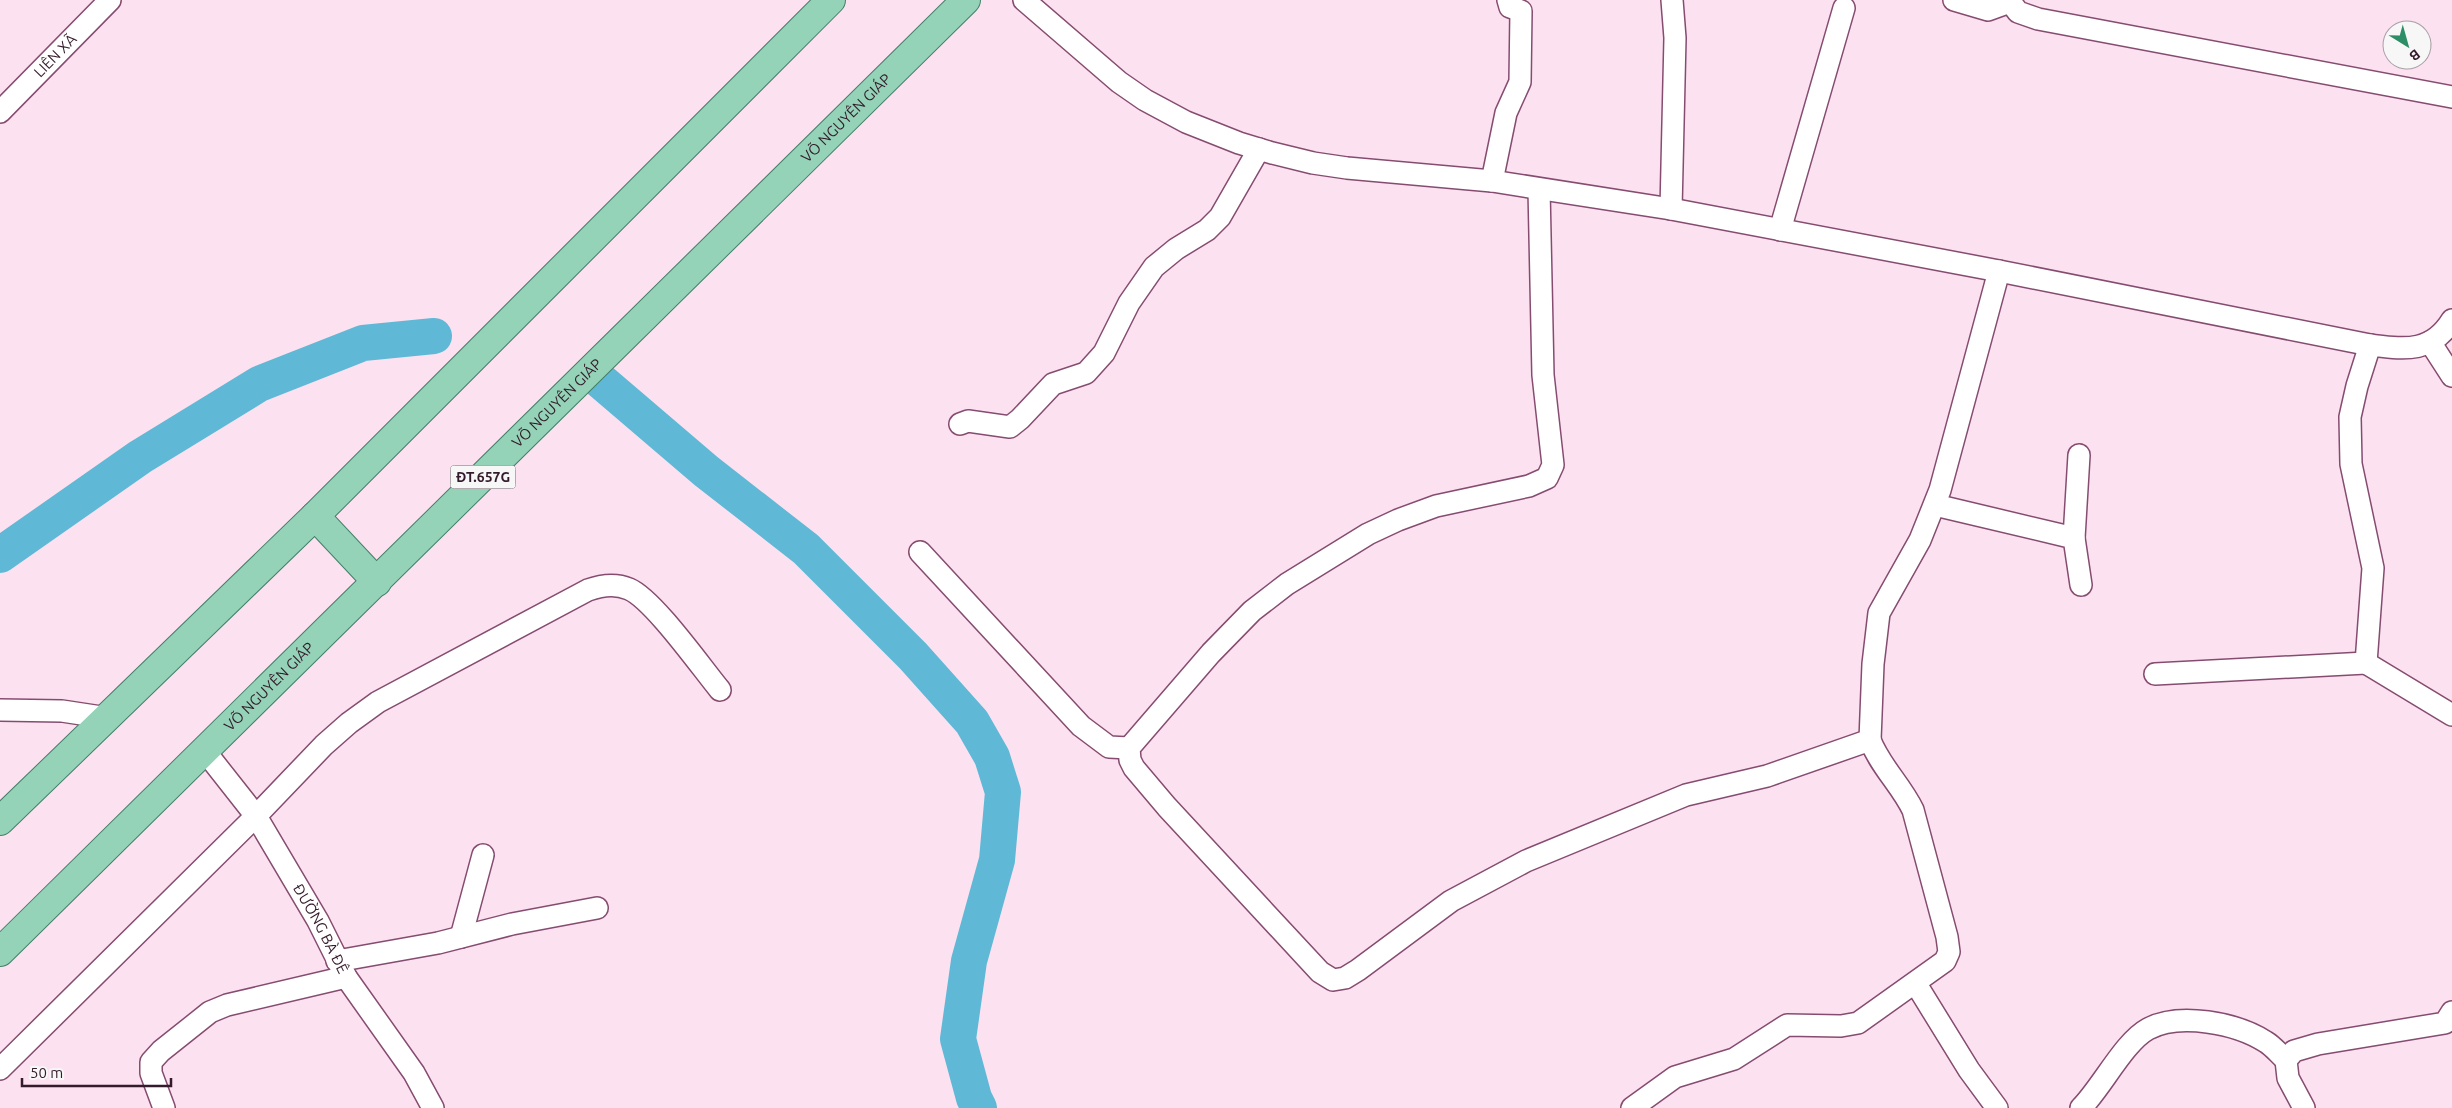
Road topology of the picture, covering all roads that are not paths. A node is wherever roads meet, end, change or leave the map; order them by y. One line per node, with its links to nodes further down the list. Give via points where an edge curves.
1 (110, 0): 11 (street, LIÊN XÃ)
2 (830, 0): 25 (main road)
3 (966, 0): 28 (main road, VÕ NGUYÊN GIÁP / ĐT.657G)
4 (1024, 0): 12 (street, via 1112,76 1145,100 1186,122)
5 (1508, 0): 13 (street, via 1510,7 1521,11 1520,82 1506,114)
6 (1672, 0): 15 (street, via 1675,38)
7 (1954, 0): 8 (street, via 1988,10)
8 (2009, 1): 10 (street, via 2018,12 2038,19)
9 (1844, 8): 16 (street)
10 (2452, 97)
11 (0, 112)
12 (1258, 149): 13 (street, via 1347,168); 22 (street, via 1220,217 1208,230 1154,267 1129,303 1104,353 1086,373 1053,384 1010,427 968,421)
13 (1492, 181): 14 (street)
14 (1539, 189): 15 (street); 37 (street, via 1543,375 1553,465 1547,478 1529,486 1436,506 1404,517 1368,534 1286,584 1252,611)
15 (1671, 209): 16 (street)
16 (1780, 230): 17 (street)
17 (1999, 271): 20 (street); 24 (street)
18 (2452, 320): 19 (street)
19 (2430, 342): 20 (street, via 2402,349); 21 (street)
20 (2370, 344): 30 (street, via 2350,417 2351,464 2373,568)
21 (2452, 376)
22 (960, 424)
23 (2079, 455): 26 (street)
24 (1935, 505): 26 (street); 36 (street, via 1920,540 1879,613)
25 (315, 516): 28 (main road); 35 (main road)
26 (2074, 538): 29 (street)
27 (920, 552): 37 (street, via 1081,726 1109,747)
28 (377, 582): 38 (main road, VÕ NGUYÊN GIÁP / ĐT.657G)
29 (2081, 585)
30 (2366, 663): 31 (street); 34 (street)
31 (2155, 674)
32 (720, 690): 39 (street, via 646,600 627,588 600,586 378,702 324,745)
33 (0, 710): 35 (street, via 62,711)
34 (2452, 715)
35 (108, 718): 40 (main road)
36 (1870, 740): 37 (street, via 1767,776 1686,795 1526,861 1459,896 1358,970 1339,980 1320,972 1167,807 1134,768); 46 (street, via 1880,762 1913,810 1948,937 1945,961)
37 (1129, 748)
38 (204, 750): 39 (street, ĐƯỜNG BÀ ĐÊ); 44 (main road, VÕ NGUYÊN GIÁP / ĐT.657G)
39 (256, 816): 45 (street, ĐƯỜNG BÀ ĐÊ, via 318,921); 49 (street)
40 (0, 821)
41 (483, 855): 43 (street)
42 (597, 908): 43 (street)
43 (461, 937): 45 (street)
44 (0, 952)
45 (342, 969): 50 (street, via 227,1005 202,1018 151,1062 151,1073); 51 (street, ĐƯỜNG BÀ ĐÊ, via 414,1073)
46 (1916, 984): 52 (street, via 1858,1023 1841,1026 1787,1025 1734,1059 1675,1077); 53 (street, via 1968,1070)
47 (2452, 1012): 48 (street, via 2445,1023 2318,1044 2294,1051)
48 (2286, 1060): 54 (street, via 2266,1042 2236,1030 2207,1021 2179,1019 2148,1029 2137,1038); 55 (street, via 2288,1078)
49 (0, 1069)
50 (164, 1108)
51 (433, 1108)
52 (1632, 1108)
53 (1997, 1108)
54 (2082, 1108)
55 (2304, 1108)

